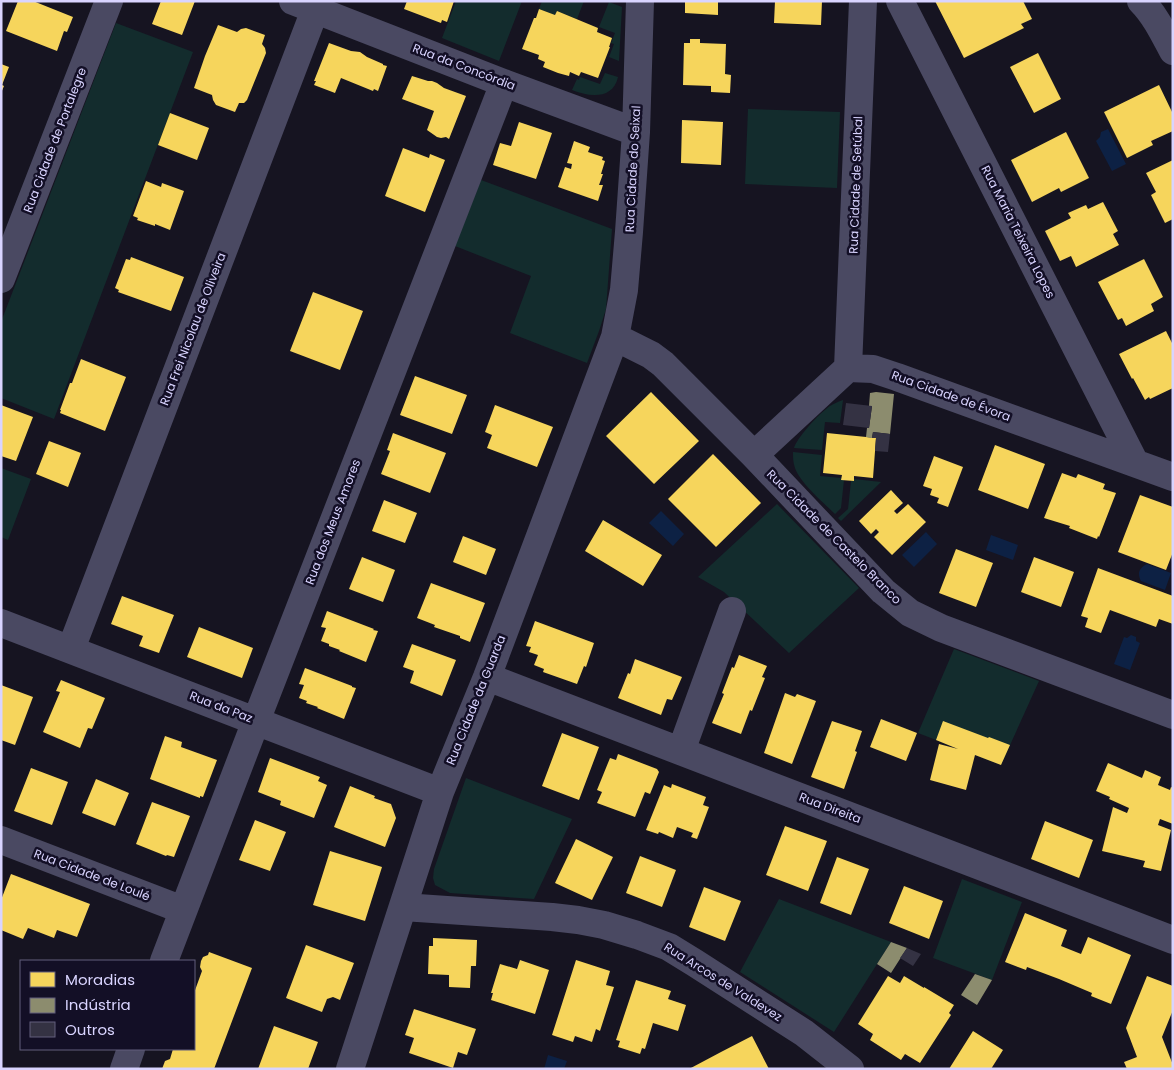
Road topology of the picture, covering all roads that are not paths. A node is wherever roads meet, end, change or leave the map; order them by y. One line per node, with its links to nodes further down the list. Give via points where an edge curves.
1 (109, 1): 10 (street, Rua Cidade de Portalegre)
2 (640, 1): 9 (street, Rua Cidade do Seixal)
3 (863, 1): 12 (street, Rua Cidade de Setúbal)
4 (900, 1): 14 (street, Rua Maria Teixeira Lopes)
5 (1141, 1): 7 (street, via 1160,26)
6 (304, 6): 8 (street, Rua da Concórdia); 18 (street, Rua Frei Nicolau de Oliveira)
7 (1173, 51)
8 (504, 83): 9 (street, Rua da Concórdia); 21 (street, Rua dos Meus Amores)
9 (636, 132): 11 (street, Rua Cidade do Seixal, via 630,232)
10 (1, 279)
11 (616, 337): 13 (street, Rua Cidade de Castelo Branco, via 663,364); 19 (street, Rua Cidade da Guarda)
12 (848, 368): 13 (street); 14 (street, Rua Cidade de Évora, via 887,373)
13 (754, 456): 20 (street, Rua Cidade de Castelo Branco, via 883,591 910,613 941,628)
14 (1136, 463): 15 (street, Rua Cidade de Évora)
15 (1173, 477)
16 (732, 611): 22 (street)
17 (1, 622): 18 (street, Rua da Paz)
18 (71, 649): 21 (street, Rua da Paz)
19 (487, 677): 22 (street, Rua Direita); 23 (street, Rua Cidade da Guarda)
20 (1173, 715)
21 (256, 721): 23 (street, Rua da Paz); 26 (street, Rua dos Meus Amores)
22 (681, 751): 27 (street, Rua Direita)
23 (440, 792): 25 (street, Rua Cidade da Guarda)
24 (1, 840): 26 (street, Rua Cidade de Loulé)
25 (403, 907): 31 (street, Rua Cidade da Guarda); 32 (street, Rua Arcos de Valdevez, via 578,920 637,935 670,947 796,1028)
26 (184, 910): 28 (street, Rua dos Meus Amores)
27 (1173, 940)
28 (164, 960)
29 (131, 1050): 30 (street)
30 (124, 1069)
31 (350, 1069)
32 (850, 1069)

